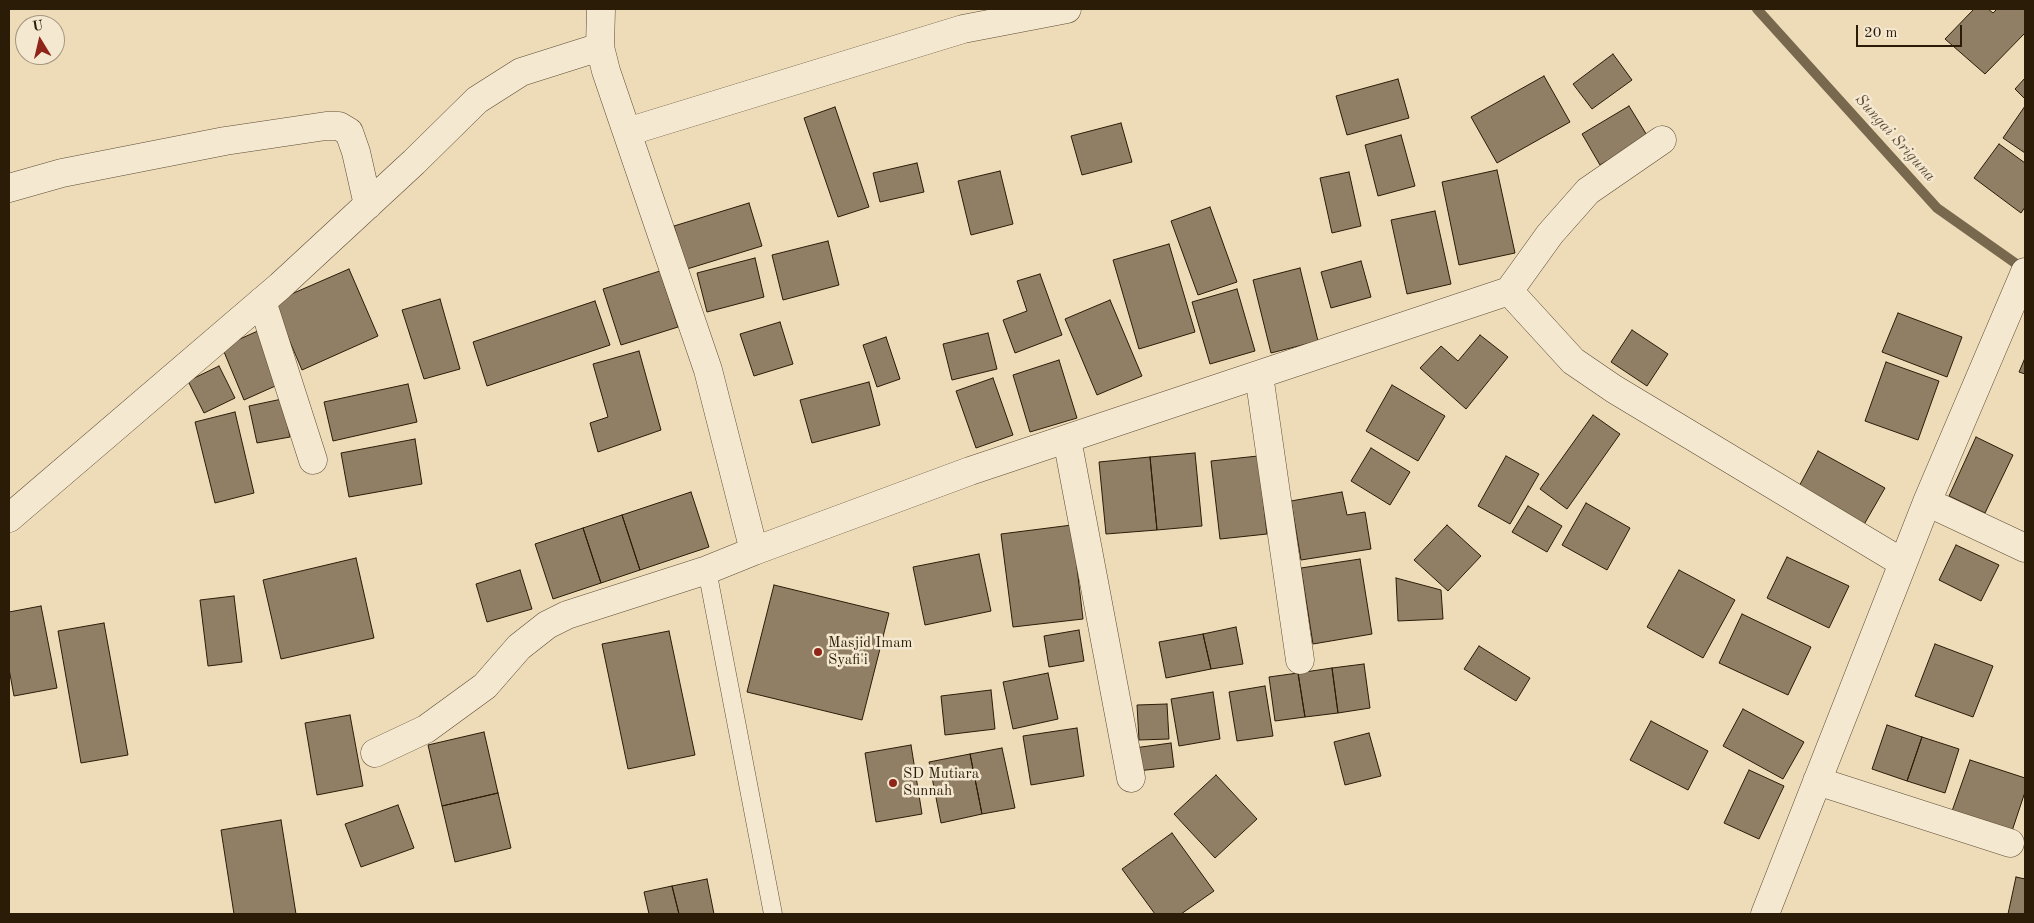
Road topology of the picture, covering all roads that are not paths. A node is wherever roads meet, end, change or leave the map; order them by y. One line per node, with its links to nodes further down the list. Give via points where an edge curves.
1 (601, 9): 3 (street)
2 (1067, 9): 4 (street, via 963,29)
3 (600, 47): 4 (street); 7 (street, via 521,72 477,100)
4 (627, 132): 17 (street, via 708,370)
5 (1662, 140): 9 (street, via 1588,191 1550,234)
6 (9, 188): 7 (street, via 62,173 225,141 339,126 349,132 354,145)
7 (368, 205): 10 (street)
8 (2024, 276): 14 (street)
9 (1511, 294): 11 (street); 18 (street, via 1573,361)
10 (262, 301): 13 (street); 15 (street)
11 (1259, 375): 12 (street); 20 (street)
12 (1067, 439): 17 (street, via 970,471); 22 (street)
13 (313, 460)
14 (1928, 502): 16 (street); 18 (street)
15 (9, 518)
16 (2025, 548)
17 (754, 551): 19 (street)
18 (1903, 563): 23 (street)
19 (707, 570): 21 (street, via 567,615 547,625 519,647 485,686 426,729); 26 (lane)
20 (1300, 660)
21 (375, 753)
22 (1131, 778)
23 (1817, 781): 24 (street); 25 (street)
24 (2010, 843)
25 (1770, 913)
26 (773, 914)

